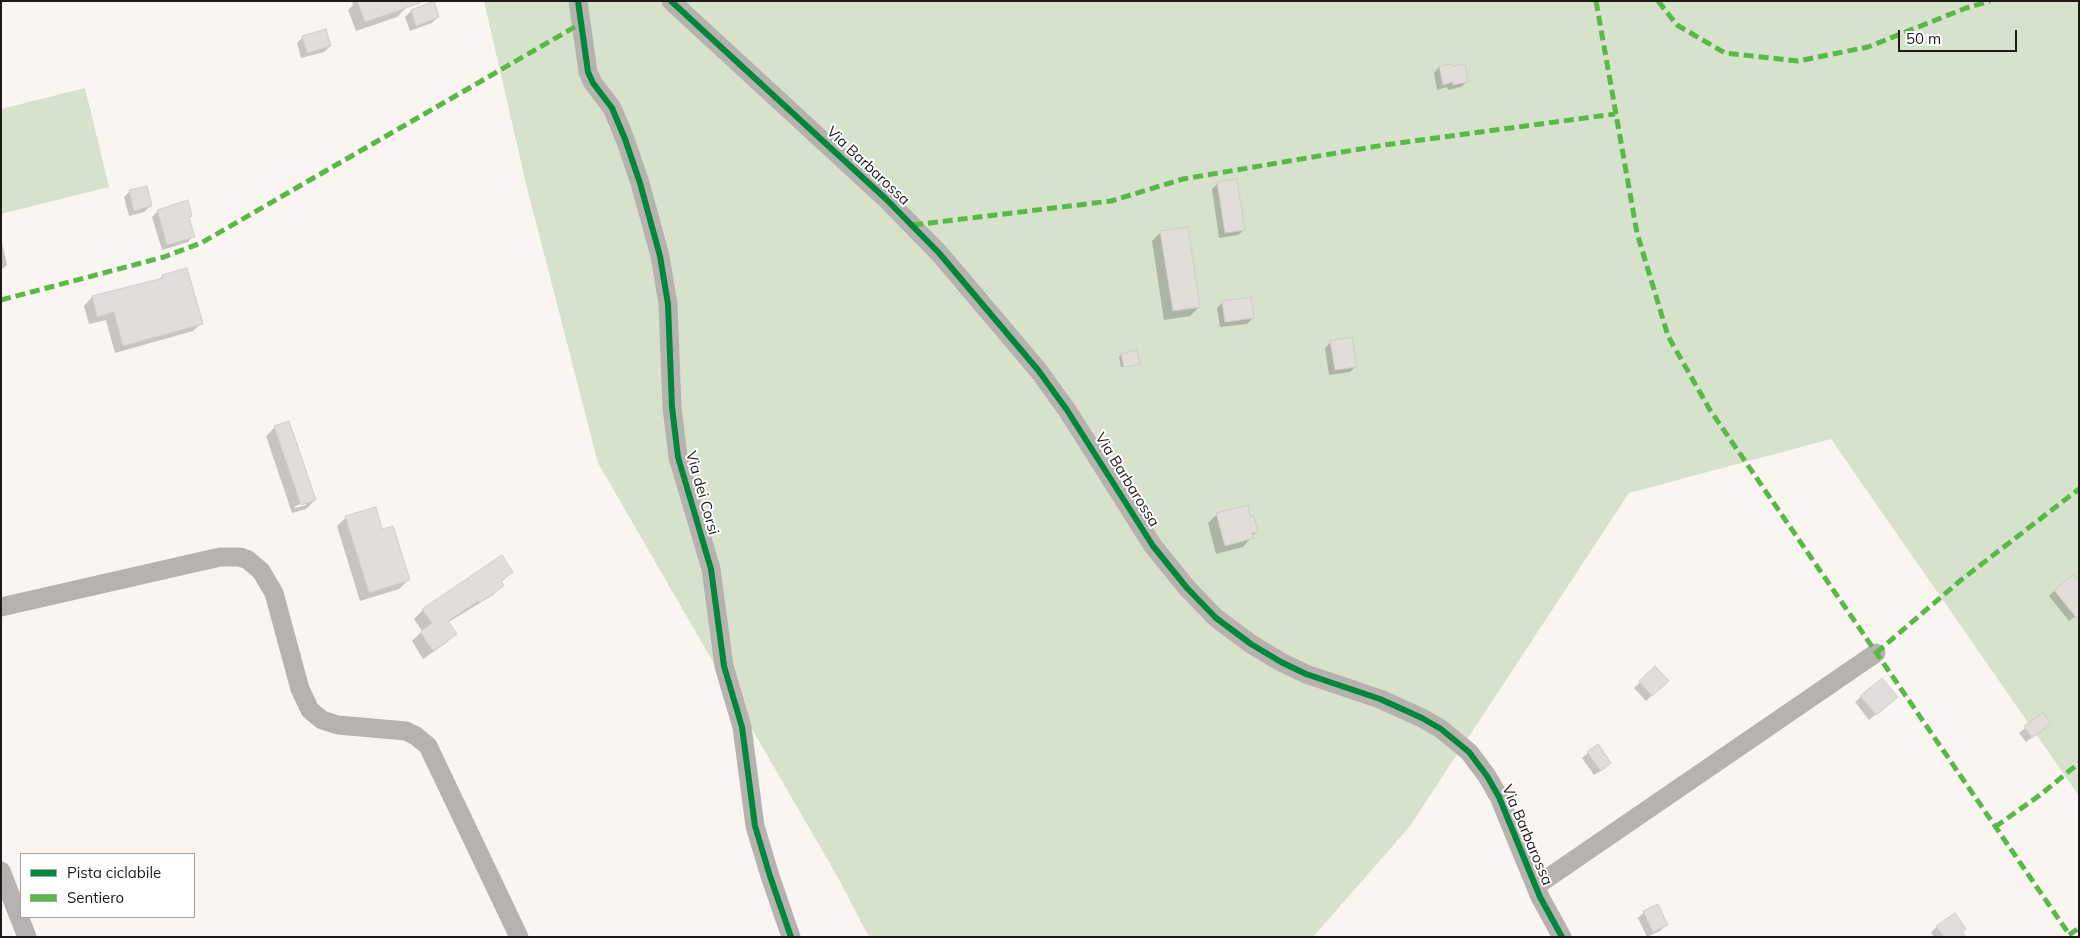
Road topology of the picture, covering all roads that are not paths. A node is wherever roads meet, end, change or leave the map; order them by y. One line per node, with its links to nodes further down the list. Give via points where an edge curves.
1 (578, 1): 9 (street, Via dei Corsi, via 588,72 612,108 625,139 660,256 668,304 671,401 682,478 710,569 724,666 742,727 755,826)
2 (670, 1): 6 (street, Via Barbarossa, via 900,212 939,253 1045,379 1153,546 1209,611 1238,636 1271,657 1298,671 1367,694 1422,718 1469,752 1499,797)
3 (1, 607): 8 (street, via 220,557 248,560 261,571 274,593 300,689 310,710 322,720 338,725 406,731 428,746)
4 (1876, 653): 6 (street)
5 (1, 871): 7 (street)
6 (1536, 886): 10 (street, Via Barbarossa)
7 (27, 937)
8 (520, 937)
9 (791, 937)
10 (1562, 937)

